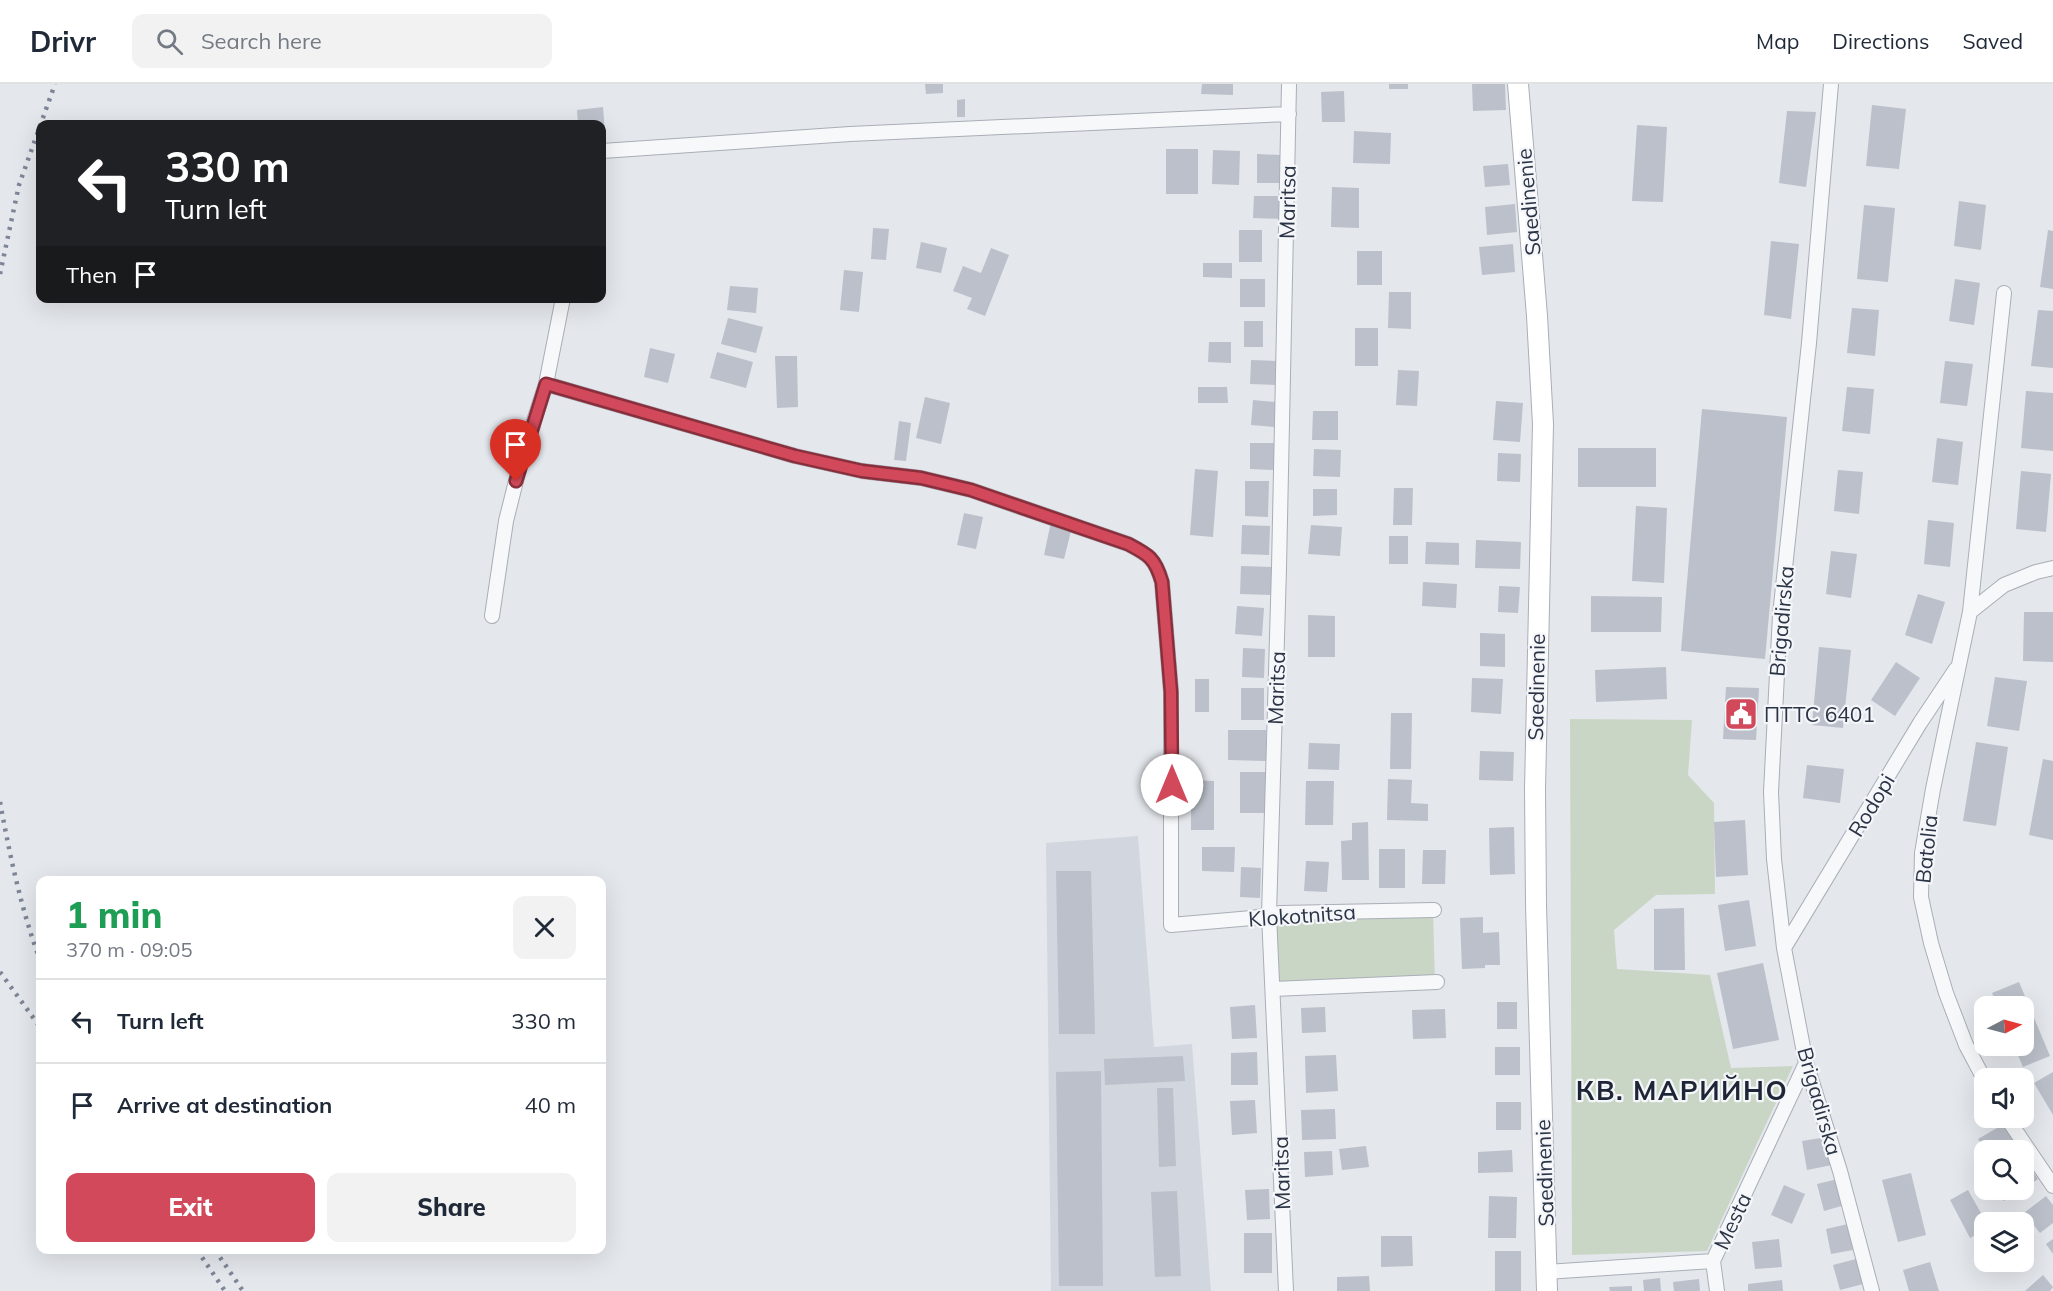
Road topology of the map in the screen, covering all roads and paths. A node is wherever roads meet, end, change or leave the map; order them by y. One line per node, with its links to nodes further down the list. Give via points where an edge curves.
1 (1289, 84): 4 (street, Maritsa)
2 (1518, 84): 23 (street, Saedinenie, via 1543,424 1535,789)
3 (1831, 84): 15 (street, Brigadirska, via 1774,705 1771,792)
4 (1288, 114): 5 (street, via 850,134); 14 (street, Maritsa)
5 (606, 151)
6 (2004, 292): 10 (street)
7 (562, 303): 8 (street)
8 (546, 384): 11 (street, via 506,521); 14 (street, Klokotnitsa, via 795,456 971,490 1148,554 1157,565 1162,582 1171,692 1171,925)
9 (2053, 568): 10 (street, via 2004,585)
10 (1970, 612): 12 (street, Batolia)
11 (492, 616)
12 (1960, 663): 15 (street, Rodopi); 19 (street, Batolia, via 1922,853 1921,897 1946,993)
13 (1434, 910): 14 (street, Klokotnitsa)
14 (1269, 915): 17 (street, Maritsa)
15 (1784, 948): 18 (street, Brigadirska)
16 (1437, 982): 17 (street)
17 (1273, 989): 24 (street, Maritsa)
18 (1806, 1063): 22 (street, Mesta); 26 (street, Brigadirska)
19 (1978, 1068)
20 (2014, 1128): 21 (street)
21 (2053, 1186)
22 (1713, 1261): 23 (street, Mesta); 25 (street)
23 (1547, 1282)
24 (1286, 1291)
25 (1717, 1291)
26 (1872, 1291)

